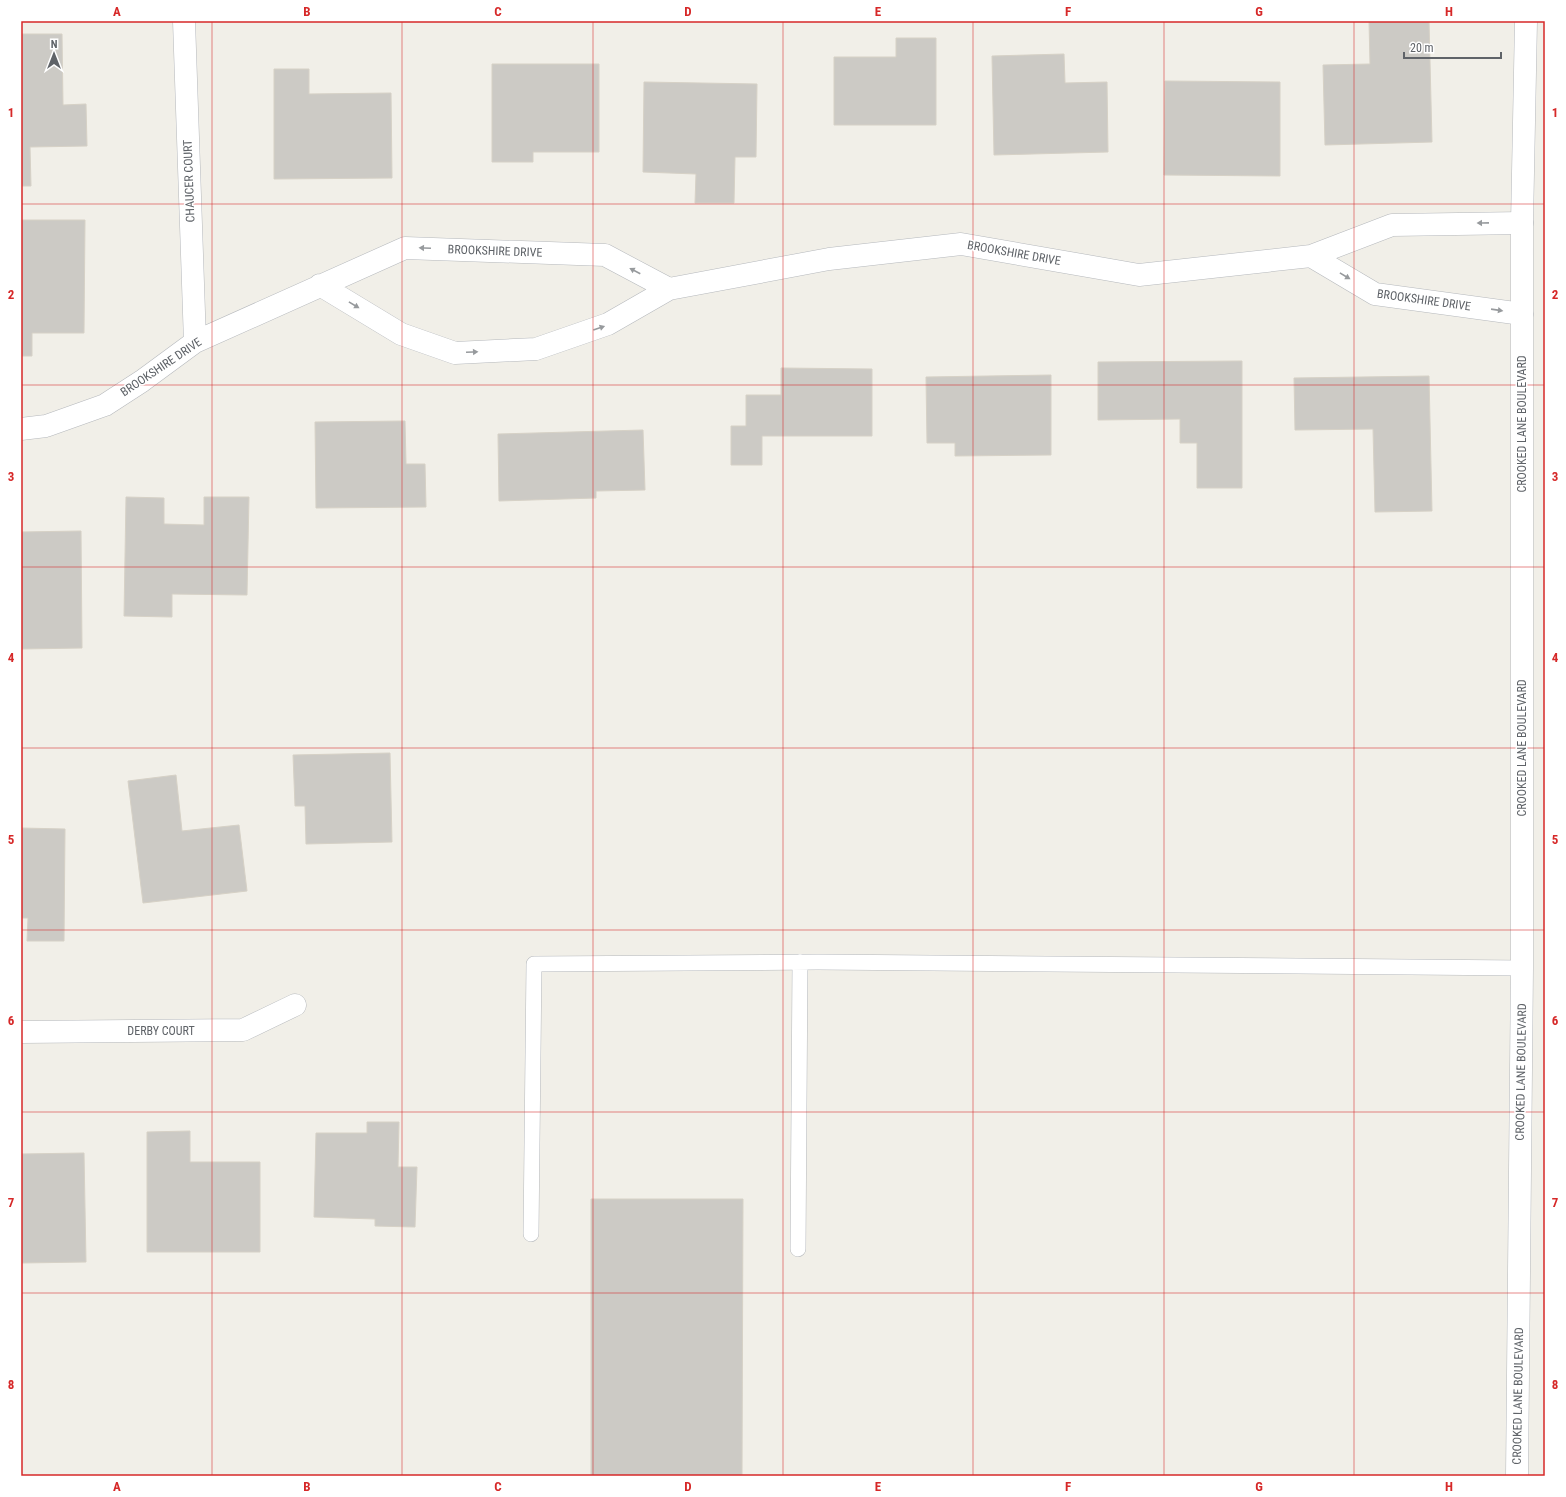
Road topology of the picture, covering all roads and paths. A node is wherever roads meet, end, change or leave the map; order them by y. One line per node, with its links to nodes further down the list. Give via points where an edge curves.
1 (184, 21): 8 (street, CHAUCER COURT)
2 (1526, 21): 3 (street, CROOKED LANE BOULEVARD)
3 (1522, 223): 4 (street, BROOKSHIRE DRIVE, one-way to 4, via 1392,225); 7 (street, CROOKED LANE BOULEVARD)
4 (1311, 256): 6 (street, BROOKSHIRE DRIVE, via 1138,275 961,244 829,260); 7 (street, BROOKSHIRE DRIVE, one-way to 7, via 1375,294)
5 (320, 285): 6 (street, BROOKSHIRE DRIVE, one-way to 5, via 605,255 404,248); 6 (street, BROOKSHIRE DRIVE, one-way to 6, via 401,334 455,353 536,349 608,324); 8 (street, BROOKSHIRE DRIVE)
6 (669, 289)
7 (1522, 314): 11 (street, CROOKED LANE BOULEVARD)
8 (195, 342): 9 (street, BROOKSHIRE DRIVE, via 105,405 46,426)
9 (21, 429)
10 (800, 962): 11 (lane); 14 (lane, via 534,964); 15 (lane)
11 (1522, 968): 16 (street, CROOKED LANE BOULEVARD)
12 (295, 1005): 13 (street, DERBY COURT, via 243,1030)
13 (21, 1032)
14 (531, 1234)
15 (798, 1249)
16 (1517, 1476)

